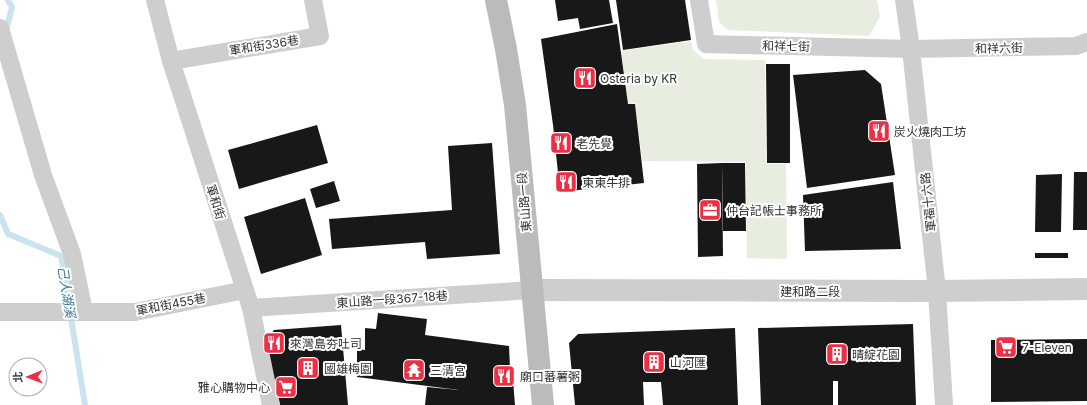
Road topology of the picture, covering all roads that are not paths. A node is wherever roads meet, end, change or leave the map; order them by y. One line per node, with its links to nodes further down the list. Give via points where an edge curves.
1 (155, 0): 9 (street, 軍和街)
2 (313, 0): 9 (street, 軍和街336巷, via 320,36)
3 (496, 0): 12 (main road, 東山路一段, via 515,105)
4 (699, 0): 8 (street, 和祥七街, via 706,44)
5 (904, 0): 8 (street, 軍福十六路)
6 (0, 28): 15 (street, via 43,175 72,254)
7 (1087, 42): 8 (street, 和祥六街, via 1076,46)
8 (911, 49): 13 (street, 軍福十六路)
9 (171, 61): 11 (street, 軍和街)
10 (1087, 289): 13 (street, 建和路二段)
11 (245, 290): 14 (street, 軍和街); 15 (street, 軍和街455巷, via 135,312)
12 (532, 290): 13 (street, 建和路二段); 14 (street, 東山路一段367-18巷); 18 (main road, 東山路一段)
13 (938, 291): 19 (street, 軍福十六路)
14 (251, 308): 17 (street, 軍和街)
15 (68, 311): 16 (street, 軍和街455巷)
16 (0, 312)
17 (270, 405)
18 (543, 405)
19 (944, 405)

